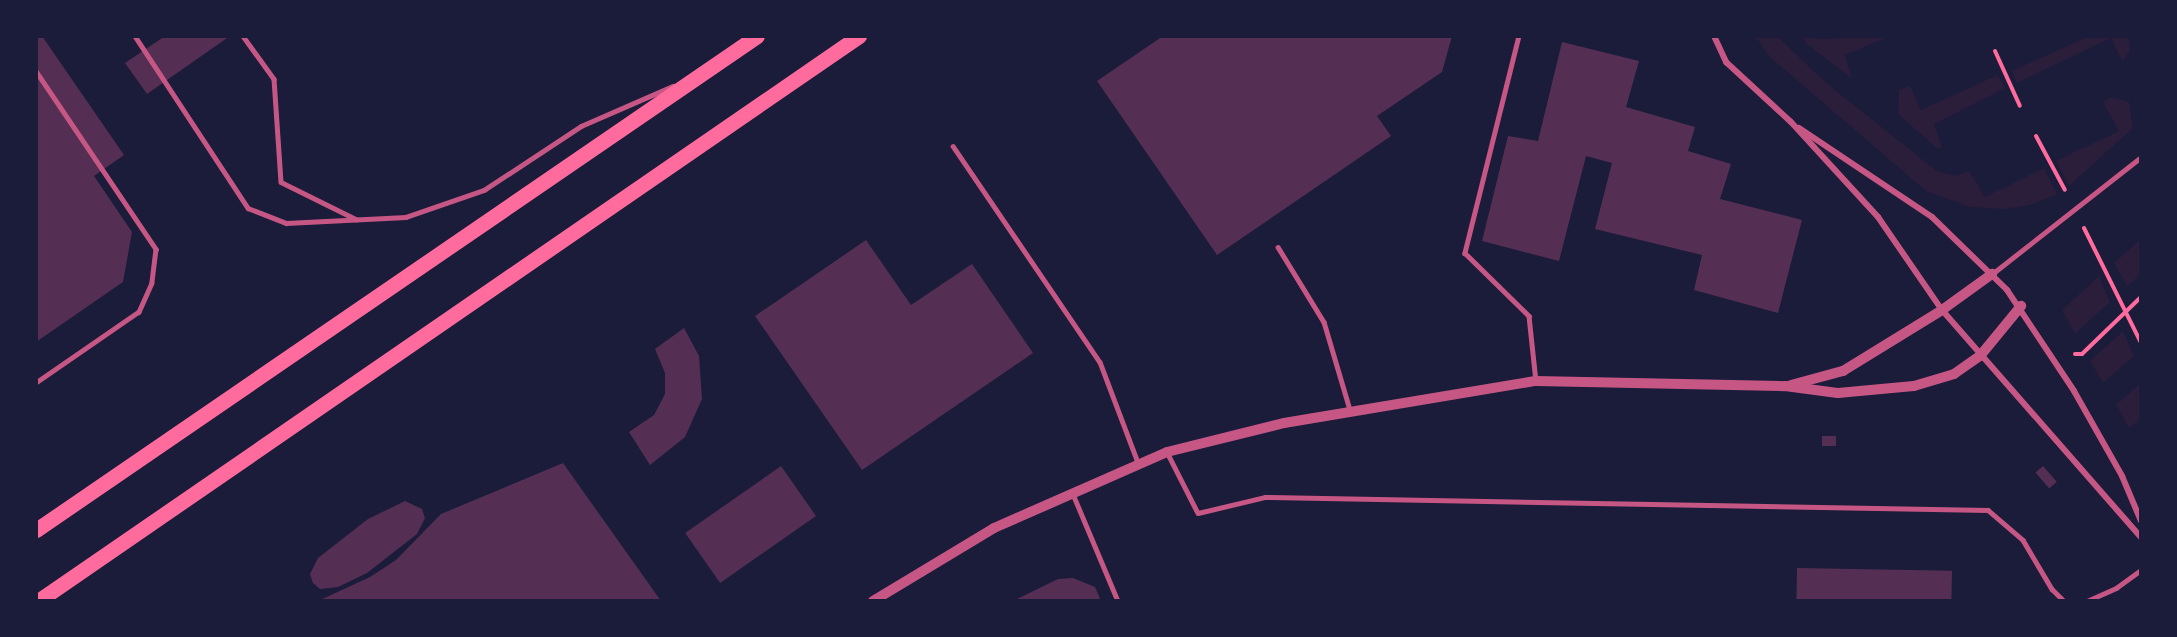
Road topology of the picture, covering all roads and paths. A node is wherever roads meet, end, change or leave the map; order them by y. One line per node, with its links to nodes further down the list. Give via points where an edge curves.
1 (135, 36): 16 (lane, via 248,208 286,223)
2 (243, 36): 16 (lane, via 274,79 281,182)
3 (757, 36): 9 (main road)
4 (859, 36): 38 (main road)
5 (1519, 36): 27 (lane, via 1465,253 1529,316)
6 (1714, 36): 11 (street, via 1726,62)
7 (1995, 51): 10 (path)
8 (36, 71): 28 (lane, via 156,249 152,283 139,312)
9 (703, 73): 16 (lane, via 581,126 483,189 406,217); 35 (main road)
10 (2020, 106)
11 (1791, 123): 19 (street, via 1932,217); 22 (street, via 1878,218)
12 (2036, 136): 15 (path)
13 (953, 146): 32 (lane, via 1100,362)
14 (2141, 157): 19 (lane)
15 (2068, 196)
16 (358, 220)
17 (2083, 225): 23 (path)
18 (1278, 247): 30 (lane, via 1324,322)
19 (1992, 274): 21 (street); 22 (street)
20 (2141, 297): 23 (path)
21 (2021, 306): 26 (street); 34 (street, via 2122,476)
22 (1942, 310): 26 (street); 29 (street, via 1844,371)
23 (2126, 312): 24 (path); 25 (path, via 2082,354)
24 (2141, 343)
25 (2067, 354)
26 (1980, 356): 29 (street, via 1954,374 1914,386 1838,393); 36 (street)
27 (1536, 381): 29 (street); 30 (street)
28 (36, 383)
29 (1785, 386)
30 (1350, 410): 31 (street)
31 (1167, 452): 32 (street); 41 (lane, via 1198,513 1265,497 1988,510 2023,540 2052,589)
32 (1139, 465): 33 (street)
33 (1071, 492): 39 (street, via 994,528); 40 (lane)
34 (2141, 521)
35 (36, 530)
36 (2141, 537)
37 (2141, 570): 42 (lane, via 2116,588)
38 (38, 601)
39 (873, 601)
40 (1118, 601)
41 (2064, 601)
42 (2087, 601)

